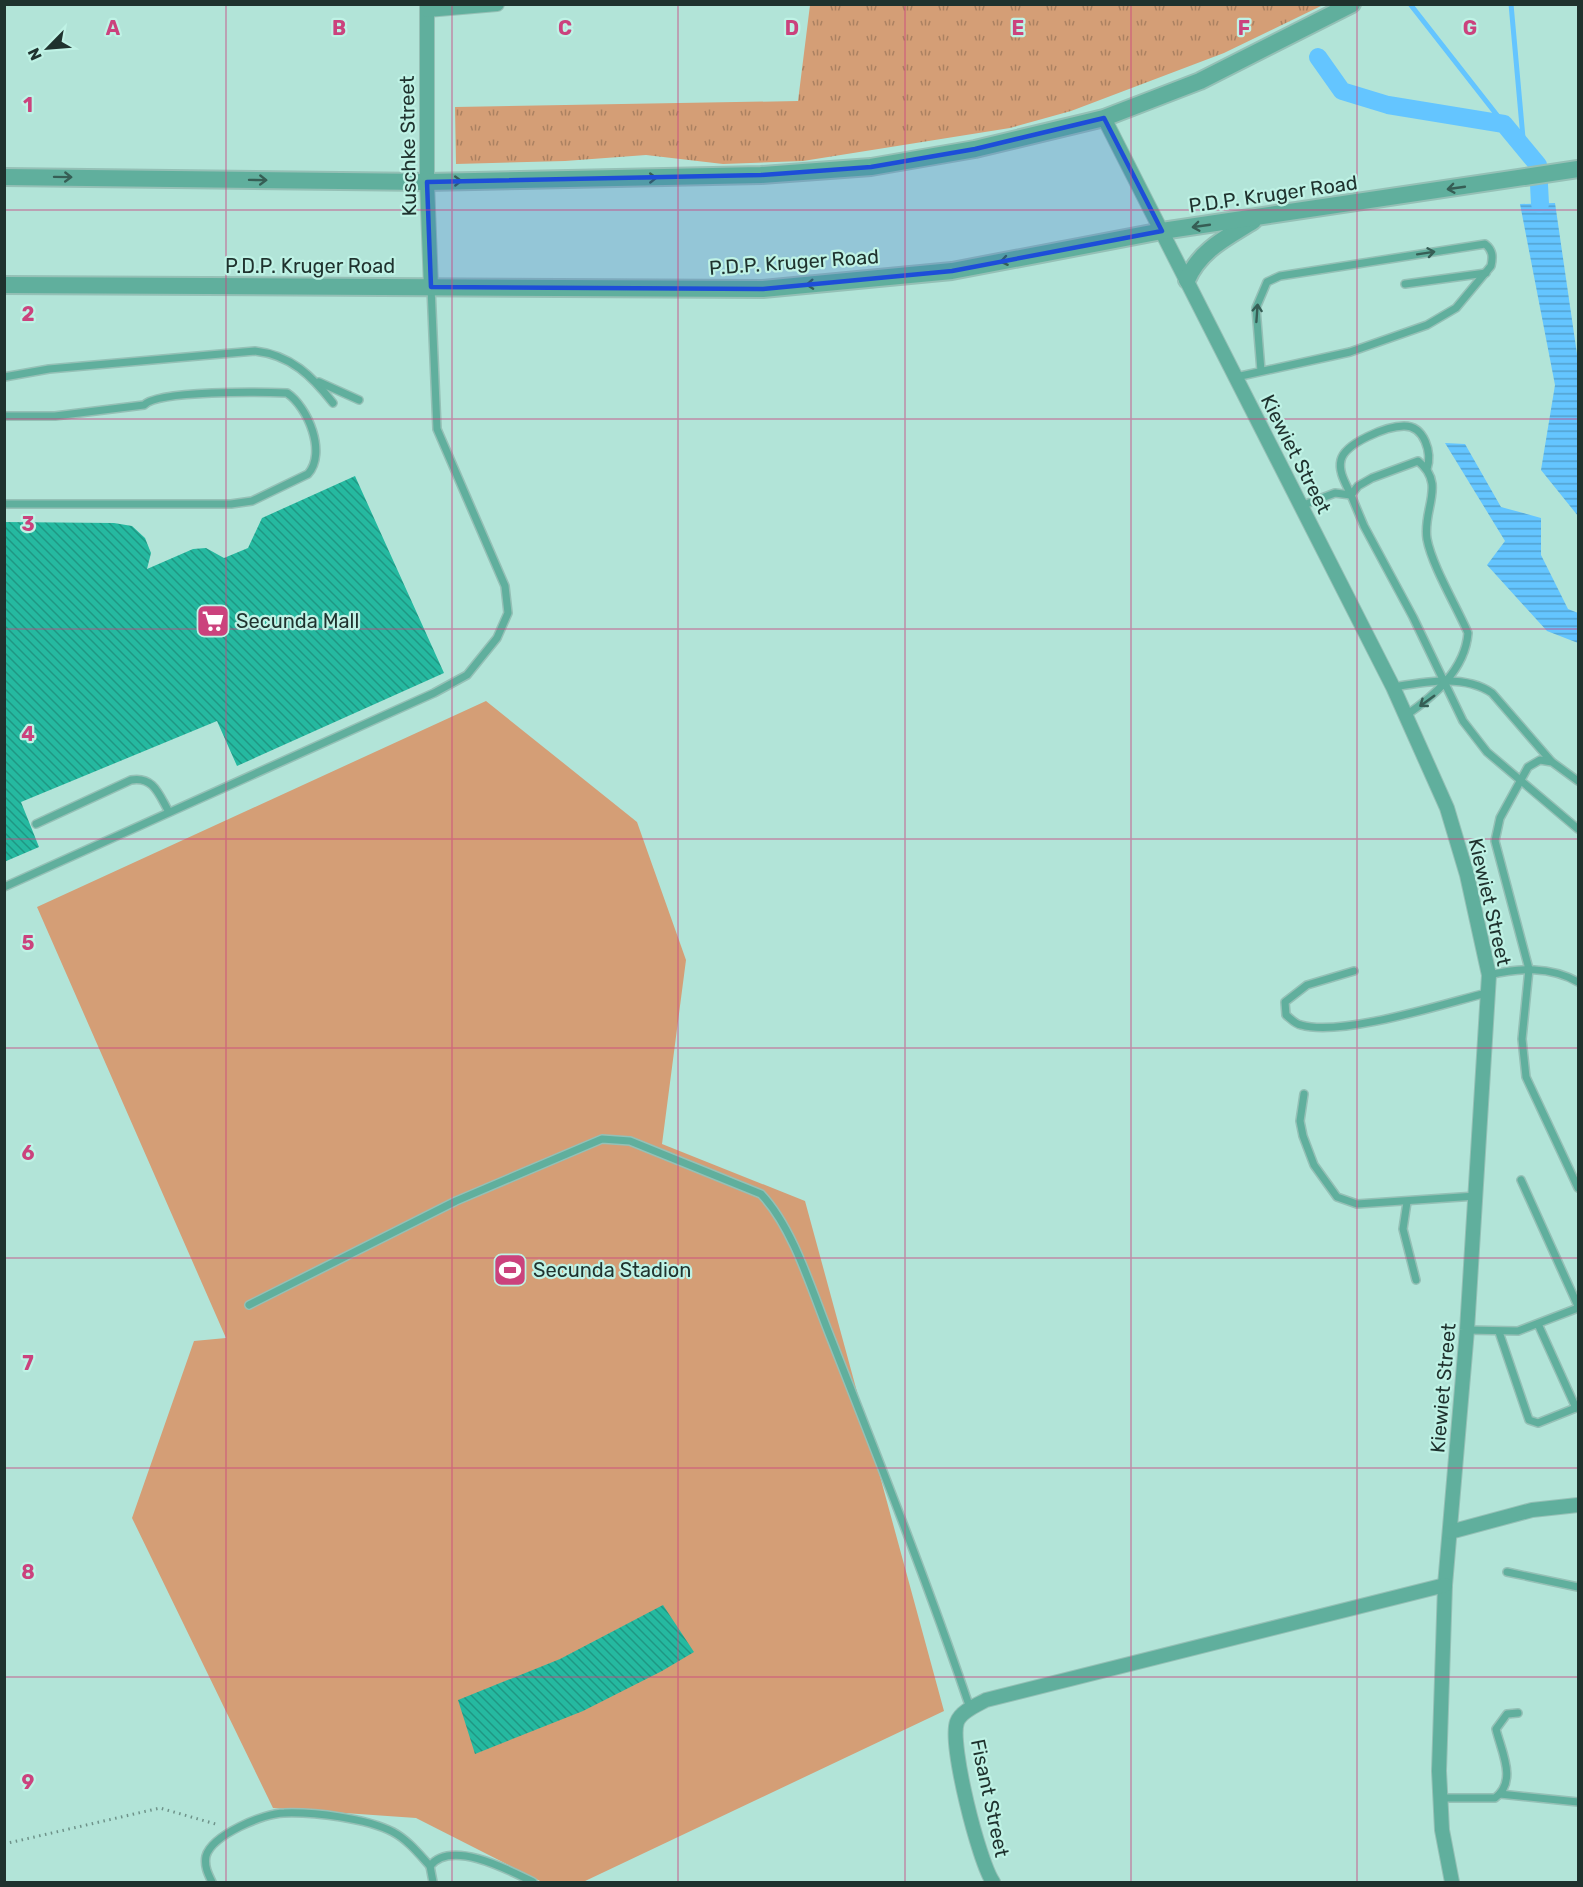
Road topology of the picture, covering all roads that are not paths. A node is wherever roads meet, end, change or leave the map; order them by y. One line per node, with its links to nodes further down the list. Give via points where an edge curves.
1 (497, 4): 3 (street)
2 (1352, 4): 4 (street, via 1200,81)
3 (427, 7): 7 (street, Kuschke Street)
4 (1104, 118): 7 (street, one-way to 4, via 761,175 871,167 975,150); 9 (street, Kiewiet Street)
5 (1578, 168): 8 (street, P.D.P. Kruger Road, one-way to 8)
6 (4, 177): 7 (street, one-way to 7)
7 (427, 182): 14 (street, Kuschke Street)
8 (1259, 217): 9 (street, P.D.P. Kruger Road, one-way to 9); 11 (street, via 1205,252)
9 (1162, 231): 11 (street, Kiewiet Street); 14 (street, P.D.P. Kruger Road, one-way to 14, via 952,271 763,289)
10 (1486, 273): 12 (lane); 15 (lane, via 1456,308 1427,325 1350,352); 15 (lane, one-way to 10, via 1256,308 1267,282 1280,276 1485,244 1493,260)
11 (1186, 280): 17 (street, Kiewiet Street)
12 (1405, 284)
13 (4, 285): 14 (street, P.D.P. Kruger Road)
14 (431, 287): 32 (lane, via 436,429 505,586 508,613 497,638 467,675 434,693)
15 (1262, 371): 17 (lane)
16 (4, 377): 18 (lane, via 49,369 255,351 280,355)
17 (1236, 377): 25 (street, Kiewiet Street)
18 (314, 380): 19 (lane); 20 (lane)
19 (359, 400)
20 (333, 403)
21 (4, 416): 24 (lane, via 96,412 192,394 287,393 301,405 316,460 308,474 252,501 231,504)
22 (1427, 469): 23 (lane, via 1418,461 1372,478); 23 (lane, via 1429,451 1415,429 1404,426 1359,440 1341,460 1341,475); 26 (lane, via 1433,481 1427,537 1435,564 1468,633 1462,657)
23 (1351, 495): 25 (lane, via 1335,493); 26 (lane)
24 (4, 504)
25 (1301, 506): 27 (street, Kiewiet Street)
26 (1445, 682): 27 (lane); 28 (lane, one-way to 28, via 1435,695); 29 (lane, via 1475,684 1492,693); 30 (lane, via 1463,721 1481,744)
27 (1393, 687): 28 (street, Kiewiet Street)
28 (1405, 716): 38 (street, Kiewiet Street, via 1447,808 1467,875)
29 (1552, 762): 30 (lane, via 1540,760 1528,767); 31 (lane)
30 (1521, 780): 34 (lane); 36 (lane, via 1500,818 1495,841)
31 (1578, 781)
32 (169, 812): 33 (lane, via 152,784 141,778); 35 (lane)
33 (36, 824)
34 (1578, 829)
35 (4, 887)
36 (1528, 969): 38 (lane); 39 (lane, via 1560,974); 43 (lane, via 1522,1039 1526,1077)
37 (1354, 971): 40 (lane, via 1300,988 1285,1002 1286,1015 1298,1025 1314,1028 1366,1023)
38 (1489, 975): 40 (street, Kiewiet Street)
39 (1578, 982)
40 (1486, 993): 44 (street, Kiewiet Street)
41 (1304, 1094): 45 (lane, via 1300,1121 1303,1136 1314,1165 1337,1197 1356,1204)
42 (1521, 1180): 48 (lane)
43 (1578, 1188)
44 (1476, 1196): 45 (lane); 50 (street, Kiewiet Street)
45 (1407, 1202): 46 (lane, via 1402,1229)
46 (1416, 1280)
47 (249, 1305): 58 (lane, via 456,1201 602,1139 630,1141 761,1194 783,1224 806,1277 887,1479)
48 (1578, 1307): 49 (lane)
49 (1538, 1324): 51 (lane); 52 (lane)
50 (1467, 1330): 51 (lane); 54 (street, Kiewiet Street)
51 (1499, 1332): 52 (lane, via 1529,1420 1538,1423)
52 (1577, 1408)
53 (1578, 1504): 54 (street, via 1532,1510)
54 (1450, 1532): 56 (street, Kiewiet Street)
55 (1507, 1572): 57 (lane)
56 (1445, 1586): 58 (street, via 986,1700); 61 (street, Kiewiet Street)
57 (1578, 1587)
58 (970, 1708): 67 (street, Fisant Street, via 958,1721 956,1742 975,1837)
59 (1518, 1713): 60 (lane, via 1507,1714 1496,1729 1508,1774)
60 (1500, 1794): 61 (lane, via 1495,1798); 62 (lane)
61 (1441, 1798): 68 (street, Kiewiet Street, via 1442,1830)
62 (1578, 1802)
63 (430, 1866): 64 (lane, via 392,1832 340,1818 284,1813 265,1816 212,1846 206,1855 206,1869); 65 (lane); 66 (lane, via 438,1857 475,1857)
64 (212, 1882)
65 (433, 1882)
66 (532, 1882)
67 (993, 1882)
68 (1452, 1882)

